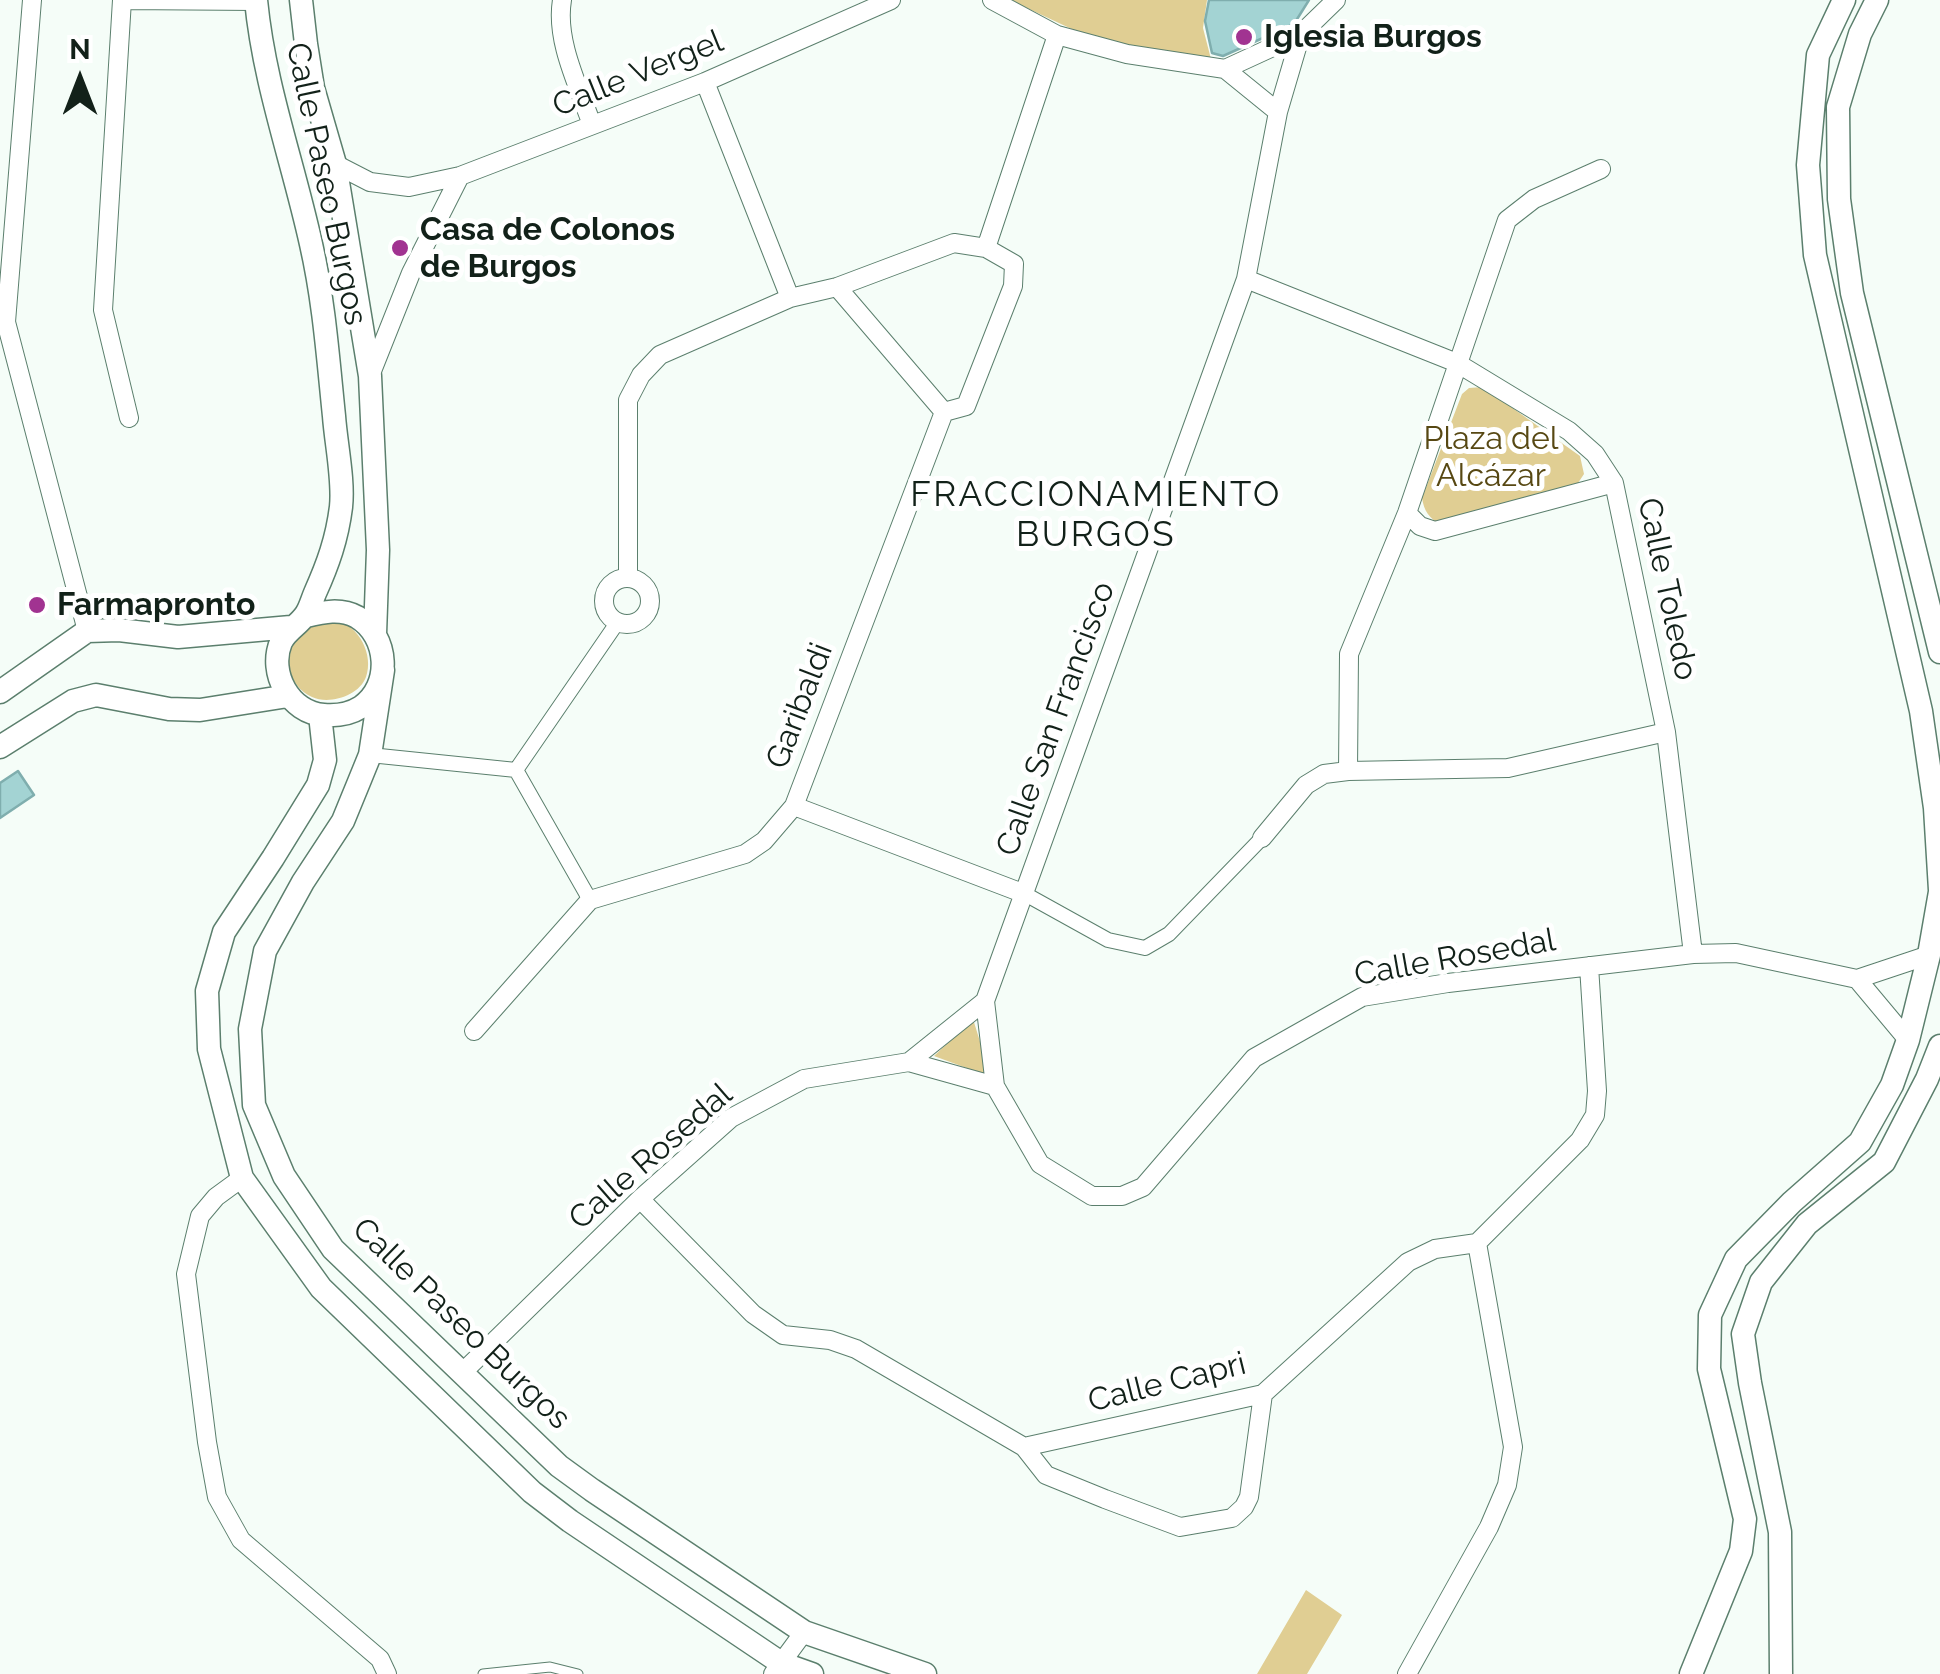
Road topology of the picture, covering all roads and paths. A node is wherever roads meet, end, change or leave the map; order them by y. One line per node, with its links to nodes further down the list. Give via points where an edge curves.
1 (32, 0): 41 (street, via 6,322)
2 (256, 0): 16 (street, Calle Paseo Burgos); 33 (street, via 122,0 103,310)
3 (301, 0): 15 (street, Calle Paseo Burgos)
4 (562, 0): 18 (street, via 568,54)
5 (891, 0): 14 (street, Calle Vergel)
6 (992, 0): 12 (street)
7 (1336, 0): 10 (street)
8 (1877, 0): 11 (street)
9 (1839, 9): 11 (street, via 1856,20); 32 (street, via 1818,56 1808,165 1815,255)
10 (1302, 34): 13 (street); 17 (street, Calle San Francisco)
11 (1860, 34): 31 (street, via 1838,108 1838,200 1852,293)
12 (1057, 35): 13 (street); 24 (street)
13 (1224, 69): 17 (street)
14 (705, 82): 18 (street, Calle Vergel); 27 (street)
15 (314, 88): 16 (street); 19 (street, Calle Paseo Burgos)
16 (272, 98): 20 (street, Calle Paseo Burgos)
17 (1278, 112): 25 (street, Calle San Francisco)
18 (592, 125): 23 (street, Calle Vergel)
19 (324, 126): 20 (street); 21 (street, Calle Paseo Burgos)
20 (282, 136): 39 (street, Calle Paseo Burgos, via 324,316 342,502 333,551)
21 (335, 164): 23 (street, Calle Vergel, via 370,182 409,187); 29 (street, Calle Paseo Burgos)
22 (1601, 169): 28 (street, via 1534,199 1507,220)
23 (460, 176): 29 (street, via 410,273)
24 (986, 248): 26 (street, via 954,243); 30 (street, via 1014,264 1012,286 966,406)
25 (1246, 279): 28 (street, Calle Toledo); 56 (street, Calle San Francisco)
26 (837, 287): 27 (street); 30 (street)
27 (790, 298): 38 (street, via 660,355 641,375 628,400)
28 (1457, 363): 36 (street, Calle Toledo, via 1569,431); 37 (street)
29 (370, 376): 42 (street, Calle Paseo Burgos)
30 (944, 412): 53 (street, Garibaldi)
31 (1882, 412): 32 (street); 34 (street)
32 (1853, 417): 35 (street)
33 (129, 418)
34 (1894, 462): 35 (street, via 1884,456); 43 (street)
35 (1864, 465): 55 (street, via 1922,711)
36 (1614, 483): 37 (street, via 1435,531); 48 (street, Calle Toledo)
37 (1408, 512): 52 (street, via 1349,654)
38 (628, 578): 40 (street, via 612,582 604,596 606,612); 40 (street, via 648,590 649,606 641,620)
39 (298, 622): 41 (street, via 178,637); 42 (street, via 333,610 357,617); 46 (street, via 281,643 277,661)
40 (618, 622): 51 (street)
41 (87, 631): 45 (street)
42 (375, 634): 44 (street)
43 (1940, 652)
44 (383, 670): 47 (street, via 362,706); 50 (street, Calle Paseo Burgos)
45 (0, 692)
46 (288, 696): 47 (street); 49 (street, via 200,710 96,695 74,701)
47 (320, 715): 70 (street, Calle Paseo Burgos, via 325,760 318,785 224,932 208,990 209,1049)
48 (1666, 732): 52 (street, via 1508,768); 58 (street, Calle Toledo)
49 (0, 746)
50 (370, 755): 51 (street); 73 (street, Calle Paseo Burgos, via 343,821 266,951 250,1029 254,1105 284,1176 333,1248)
51 (516, 770): 57 (street)
52 (1348, 770): 54 (street, via 1306,785)
53 (794, 806): 56 (street); 57 (street, Garibaldi, via 745,854)
54 (1262, 838): 56 (street, via 1169,934 1145,948 1108,940)
55 (1940, 891): 59 (street)
56 (1025, 894): 62 (street, Calle San Francisco)
57 (590, 900): 63 (street)
58 (1692, 954): 60 (street, Calle Rosedal); 61 (street, Calle Rosedal, via 1736,953)
59 (1929, 955): 61 (street); 64 (street)
60 (1589, 966): 67 (street, Calle Rosedal, via 1362,997 1254,1058 1142,1187 1122,1196 1092,1196 1040,1164); 72 (street, via 1595,1115 1580,1140)
61 (1857, 979): 64 (street)
62 (985, 1001): 66 (street); 67 (street, Calle San Francisco)
63 (474, 1031)
64 (1908, 1040): 68 (street)
65 (1940, 1046): 69 (street)
66 (908, 1062): 67 (street, Calle Rosedal); 71 (street, Calle Rosedal, via 804,1079 731,1118)
67 (994, 1086)
68 (1860, 1142): 69 (street); 88 (street, via 1736,1259 1710,1315 1709,1369 1745,1519 1741,1551)
69 (1884, 1162): 89 (street, via 1807,1224 1761,1282 1743,1334 1780,1532)
70 (242, 1178): 78 (street, Calle Paseo Burgos, via 321,1288); 82 (street, via 200,1216 186,1274 217,1498 240,1540 380,1659)
71 (640, 1198): 73 (street, Calle Rosedal); 75 (street, via 753,1314 783,1335 856,1349)
72 (1478, 1243): 74 (street, Calle Capri, via 1435,1249 1408,1262); 87 (street, via 1513,1447 1507,1485)
73 (464, 1372): 76 (street, Calle Paseo Burgos)
74 (1263, 1394): 75 (street, Calle Capri); 75 (street, via 1250,1497 1232,1518 1180,1527 1046,1474)
75 (1024, 1447)
76 (559, 1466): 77 (street, Calle Paseo Burgos); 78 (street, via 551,1484)
77 (592, 1490): 79 (street, via 574,1499); 80 (street, Calle Paseo Burgos)
78 (532, 1492): 79 (street, Calle Paseo Burgos)
79 (570, 1520): 81 (street, Calle Paseo Burgos)
80 (804, 1632): 81 (street); 86 (street, Calle Paseo Burgos)
81 (777, 1669): 85 (street, Calle Paseo Burgos)
82 (387, 1674)
83 (483, 1674): 84 (lane, via 550,1667)
84 (578, 1674)
85 (812, 1674)
86 (925, 1674)
87 (1407, 1674)
88 (1691, 1674)
89 (1781, 1674)

